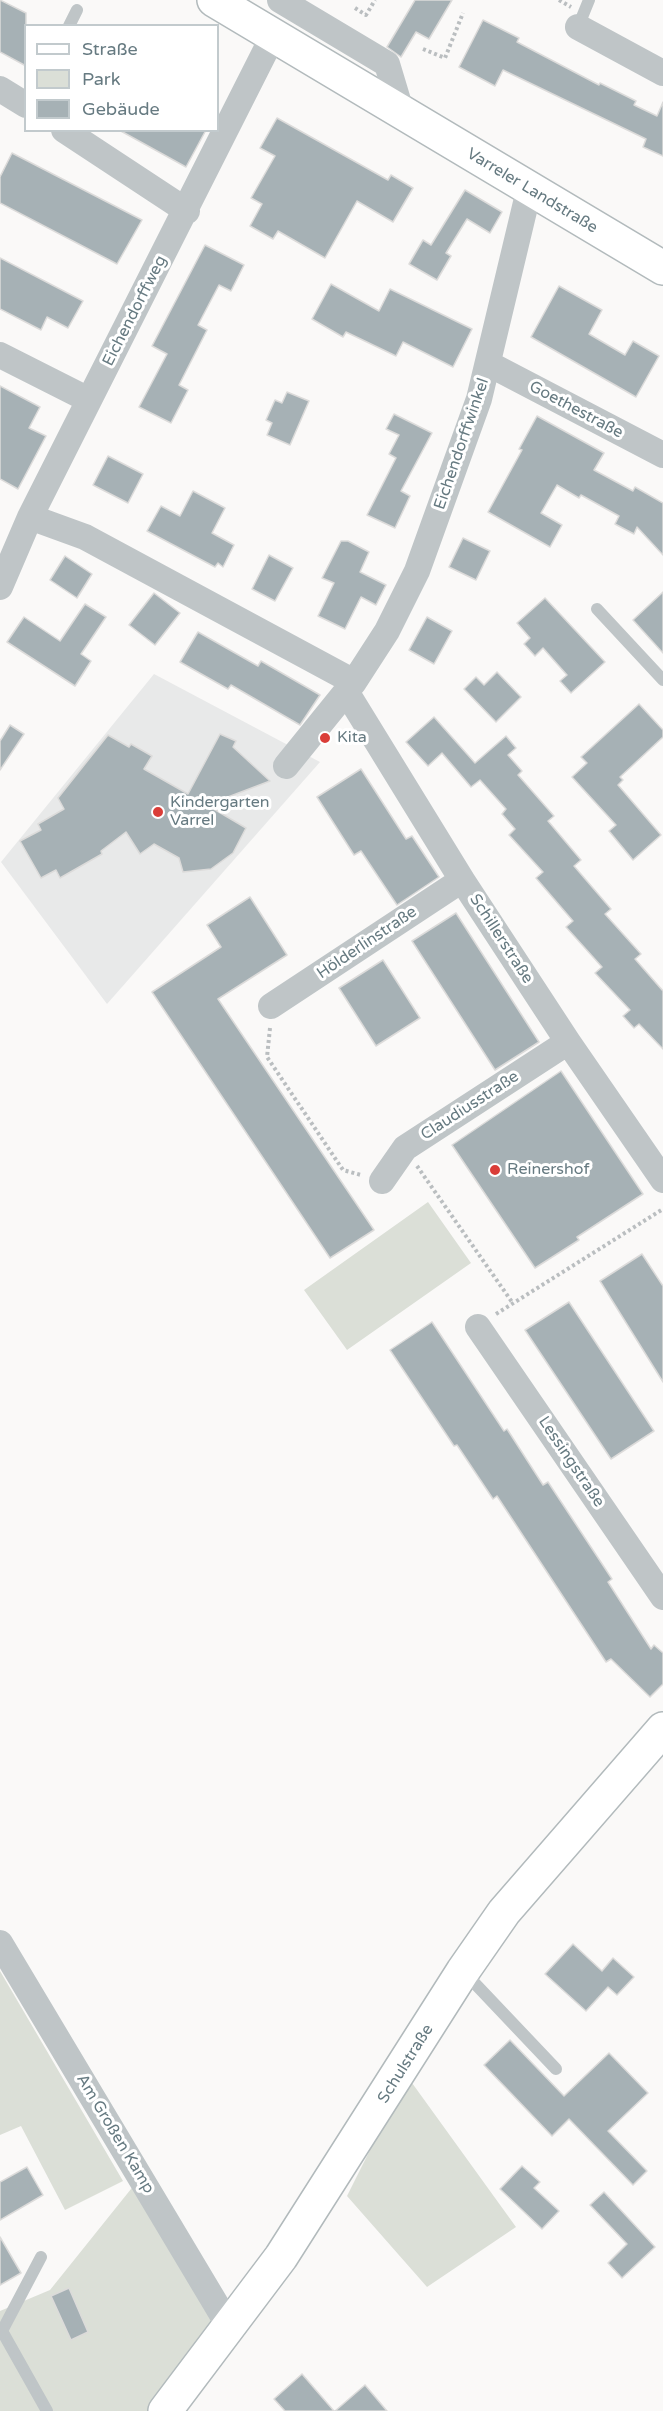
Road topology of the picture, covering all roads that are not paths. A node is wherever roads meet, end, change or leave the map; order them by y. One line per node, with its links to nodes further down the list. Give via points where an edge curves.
1 (214, 0): 7 (street, Varreler Landstraße)
2 (280, 0): 11 (street, via 387,63)
3 (589, 0): 6 (lane)
4 (77, 10): 5 (lane)
5 (70, 24)
6 (578, 27): 8 (street)
7 (273, 36): 11 (street, Varreler Landstraße); 14 (street, Eichendorffweg)
8 (663, 73)
9 (0, 89): 10 (street)
10 (24, 104)
11 (402, 114): 13 (street, Varreler Landstraße)
12 (67, 132): 14 (street)
13 (529, 190): 15 (street, Varreler Landstraße); 17 (street, Eichendorffwinkel)
14 (187, 211): 18 (street, Eichendorffweg)
15 (663, 268)
16 (0, 355): 18 (street)
17 (489, 364): 19 (street, Goethestraße); 24 (street, Eichendorffwinkel, via 417,571 387,631)
18 (89, 400): 20 (street, Eichendorffweg)
19 (663, 455)
20 (30, 517): 21 (street, Eichendorffweg); 24 (street, via 85,537)
21 (0, 587)
22 (597, 609): 23 (lane)
23 (663, 680)
24 (351, 688): 25 (street, Eichendorffwinkel); 26 (street, Schillerstraße)
25 (286, 766)
26 (462, 880): 27 (street, Hölderlinstraße); 28 (street, Schillerstraße)
27 (272, 1006)
28 (567, 1042): 29 (street, Schillerstraße); 30 (street, Claudiusstraße, via 405,1148)
29 (663, 1180)
30 (382, 1181)
31 (478, 1327): 32 (street, Lessingstraße)
32 (663, 1597)
33 (663, 1729): 35 (street, Schulstraße, via 504,1912)
34 (0, 1943): 38 (street, Am Großen Kamp)
35 (463, 1971): 36 (lane); 38 (street, Schulstraße, via 327,2188)
36 (556, 2069)
37 (41, 2257): 39 (lane, via 2,2331)
38 (229, 2326): 40 (street, Schulstraße)
39 (47, 2411)
40 (165, 2411)

